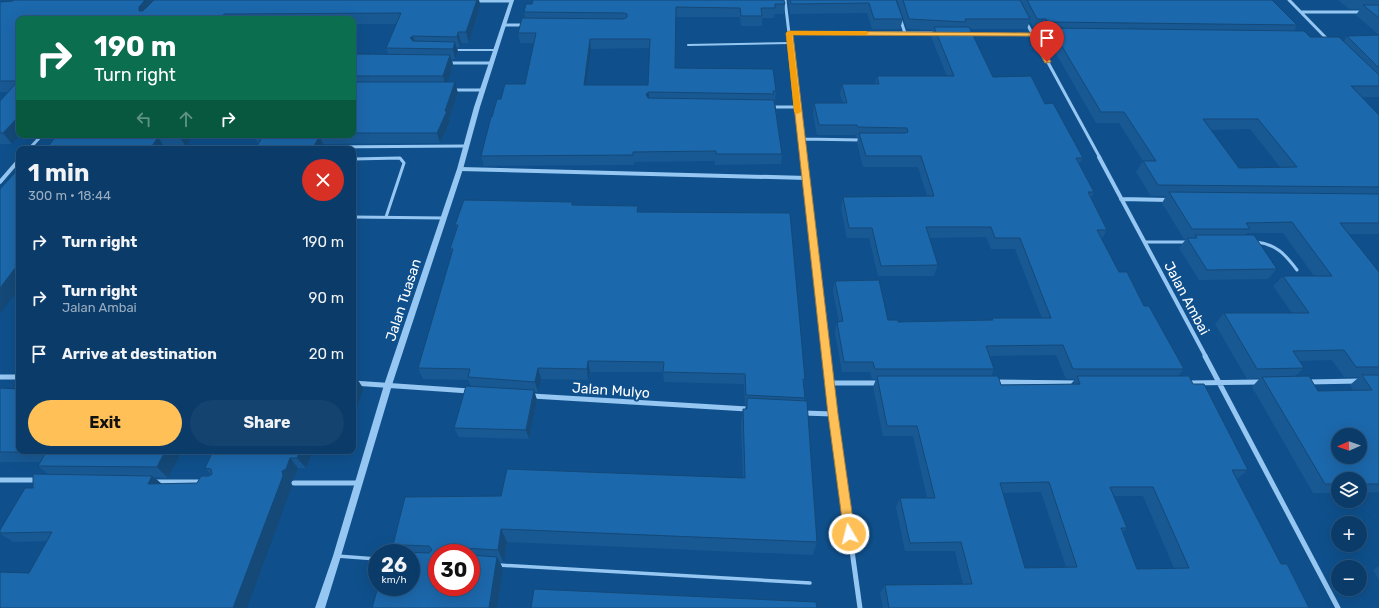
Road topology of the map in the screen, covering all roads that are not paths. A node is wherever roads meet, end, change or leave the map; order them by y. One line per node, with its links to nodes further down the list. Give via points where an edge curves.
1 (785, 0): 11 (street)
2 (1289, 0): 5 (street)
3 (472, 1): 4 (street)
4 (512, 1): 9 (street, Jalan Tuasan)
5 (1301, 12): 6 (street); 18 (street)
6 (1363, 12)
7 (899, 13): 12 (street)
8 (1022, 14): 15 (street, Jalan Ambai)
9 (504, 25): 10 (street); 23 (street, Jalan Tuasan)
10 (527, 25)
11 (789, 33): 12 (street); 19 (street)
12 (905, 33): 13 (street)
13 (945, 33)
14 (961, 34): 15 (street)
15 (1032, 34): 16 (street); 41 (street, Jalan Ambai)
16 (1056, 35)
17 (1320, 39): 18 (street)
18 (1328, 39): 20 (street)
19 (790, 43): 21 (lane); 29 (street)
20 (1333, 44)
21 (688, 46)
22 (455, 50): 23 (lane)
23 (495, 50): 25 (street, Jalan Tuasan)
24 (445, 63): 25 (street)
25 (491, 64): 27 (street, Jalan Tuasan)
26 (447, 90): 27 (street)
27 (482, 90): 34 (street, Jalan Tuasan)
28 (766, 107): 29 (street)
29 (797, 107): 31 (street)
30 (39, 138): 33 (street)
31 (802, 139): 32 (street); 39 (street)
32 (863, 140)
33 (32, 146)
34 (466, 146): 35 (street); 38 (street, Jalan Tuasan)
35 (356, 147)
36 (356, 159): 44 (lane, via 400,158 404,163)
37 (16, 163): 40 (street)
38 (460, 169): 39 (street); 45 (street, Jalan Tuasan)
39 (807, 178): 57 (street)
40 (0, 182)
41 (1121, 199): 42 (street); 46 (street, Jalan Ambai)
42 (1176, 200)
43 (356, 217): 44 (lane)
44 (386, 217): 45 (lane)
45 (444, 218): 62 (street, Jalan Tuasan)
46 (1145, 242): 47 (lane); 61 (street, Jalan Ambai)
47 (1188, 242)
48 (1249, 242): 49 (lane, via 1275,246)
49 (1297, 270)
50 (0, 377): 51 (street)
51 (16, 377)
52 (1363, 381): 55 (street)
53 (990, 382): 59 (street)
54 (1267, 382): 61 (street)
55 (1299, 382)
56 (356, 383): 62 (street)
57 (830, 383): 58 (street); 67 (street)
58 (883, 383)
59 (1085, 383)
60 (1180, 383): 61 (street)
61 (1219, 383): 80 (street, Jalan Ambai)
62 (388, 385): 63 (street); 73 (street, Jalan Tuasan)
63 (475, 392)
64 (530, 395): 65 (street, Jalan Mulyo)
65 (756, 410)
66 (794, 412): 67 (street)
67 (833, 414): 79 (street)
68 (0, 480): 69 (street)
69 (41, 480)
70 (150, 482): 71 (street)
71 (211, 482)
72 (294, 483): 73 (street)
73 (359, 483): 74 (street, Jalan Tuasan)
74 (337, 556): 75 (lane); 78 (street, Jalan Tuasan)
75 (368, 558)
76 (495, 565): 77 (lane)
77 (810, 583)
78 (320, 608)
79 (860, 608)
80 (1338, 608)

